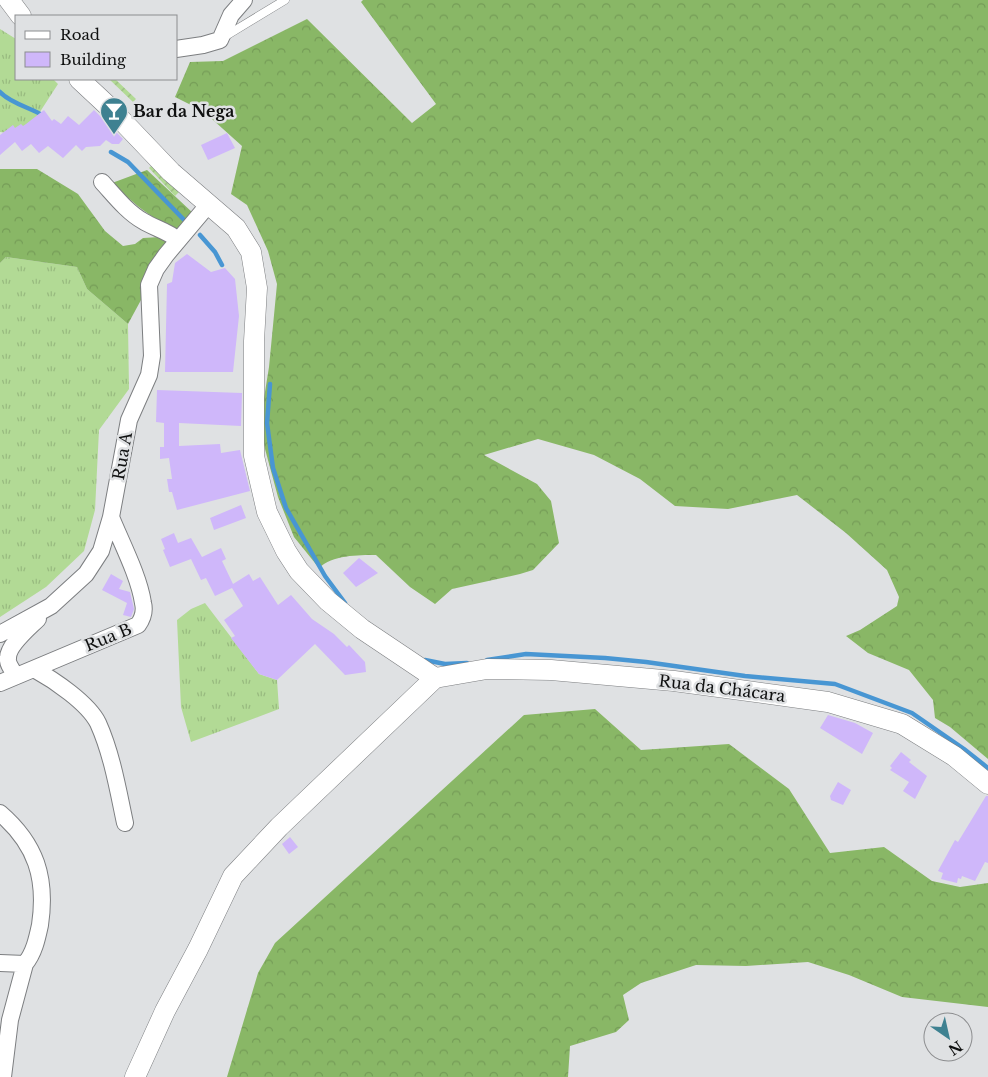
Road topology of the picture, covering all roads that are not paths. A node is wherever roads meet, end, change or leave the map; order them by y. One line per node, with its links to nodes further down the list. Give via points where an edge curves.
1 (9, 0): 4 (street)
2 (244, 0): 5 (street, via 231,15)
3 (285, 0): 5 (lane)
4 (20, 15)
5 (220, 40): 6 (street)
6 (181, 48)
7 (81, 80): 9 (street)
8 (102, 182): 10 (street, via 142,221)
9 (208, 205): 10 (street, Rua A); 16 (street, via 236,228 251,252 255,268 254,456 267,512 286,551 328,601 362,629)
10 (178, 240): 11 (street, Rua A, via 156,269 149,285 152,356 149,375 128,420)
11 (111, 517): 12 (street, Rua A, via 101,551 86,574); 14 (street, Rua B, via 143,602 142,619 138,625)
12 (51, 606): 13 (street, Rua A); 15 (street, via 9,650 7,658)
13 (0, 634)
14 (34, 669): 15 (street, Rua B); 20 (street, via 57,682 97,722 110,759)
15 (16, 676): 17 (street, Rua B)
16 (435, 678): 18 (street, Rua da Chácara, via 487,669 551,670 674,681 828,702 902,724 954,756); 24 (street, via 279,827 233,876)
17 (0, 682)
18 (988, 784)
19 (0, 813): 22 (street, via 14,825 29,847 42,884 38,938)
20 (125, 823)
21 (0, 963): 22 (street)
22 (25, 964): 23 (street, via 10,1020)
23 (3, 1077)
24 (135, 1077)

